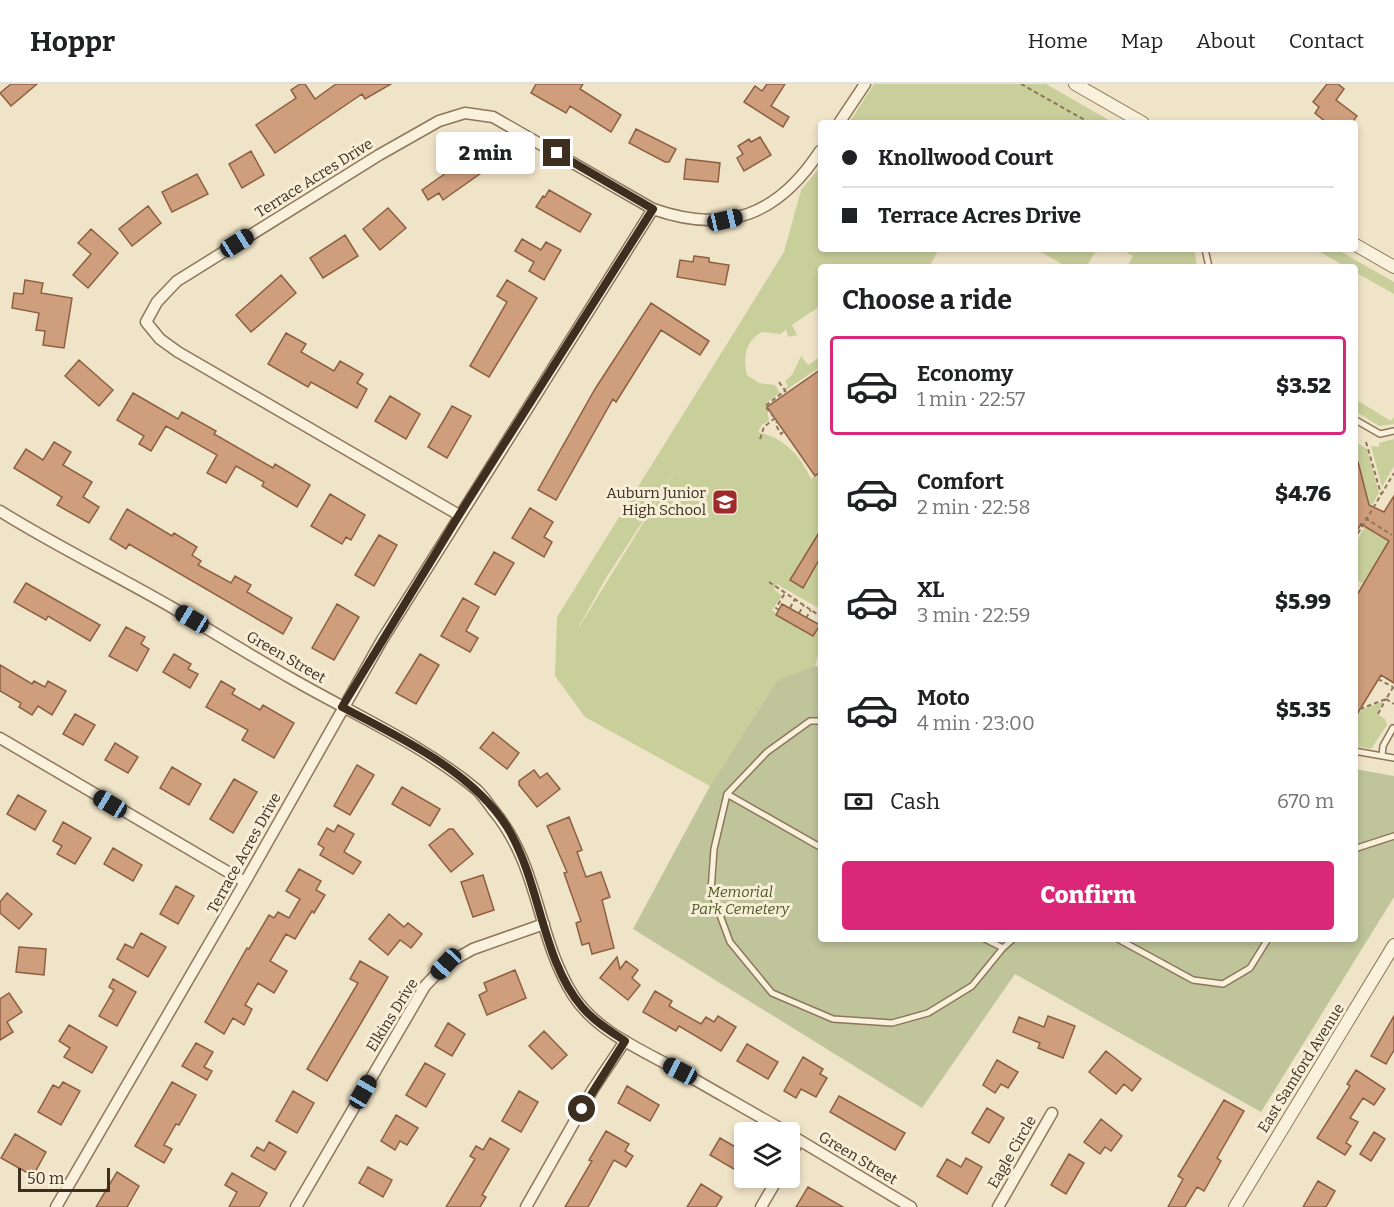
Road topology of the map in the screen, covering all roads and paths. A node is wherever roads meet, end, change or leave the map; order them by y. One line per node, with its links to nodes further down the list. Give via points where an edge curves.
1 (865, 84): 4 (street)
2 (1021, 84): 5 (path)
3 (1075, 84): 6 (street)
4 (841, 120)
5 (1085, 120)
6 (1138, 120)
7 (818, 154): 8 (street, Terrace Acres Drive, via 806,173 776,201 751,213 725,220 698,220)
8 (653, 209): 22 (street, Terrace Acres Drive); 22 (street, Terrace Acres Drive, via 493,117 465,113 439,121 379,155 177,281 157,302 146,322 178,352)
9 (1358, 246): 10 (street)
10 (1394, 267)
11 (778, 382): 12 (path, via 786,392 765,406)
12 (774, 419): 15 (path); 16 (path, via 764,427)
13 (1358, 421): 14 (lane, via 1380,435)
14 (1394, 431)
15 (783, 432)
16 (760, 439)
17 (1366, 442): 20 (path)
18 (1394, 472): 19 (path)
19 (1393, 478): 20 (path)
20 (1381, 495): 23 (path)
21 (0, 511): 42 (street, Green Street)
22 (459, 515): 42 (street, Terrace Acres Drive)
23 (1366, 519): 24 (path); 25 (path)
24 (1358, 533)
25 (1392, 535)
26 (769, 582): 29 (path)
27 (1358, 586): 28 (path)
28 (1362, 588)
29 (786, 593): 30 (path); 33 (path, via 776,608)
30 (795, 599): 31 (path); 32 (path)
31 (804, 605): 34 (path); 35 (path)
32 (790, 608)
33 (779, 610)
34 (811, 610): 36 (path); 37 (path)
35 (799, 613)
36 (818, 615)
37 (807, 618)
38 (1378, 679): 39 (path)
39 (1394, 687): 40 (path)
40 (1386, 699): 41 (path); 43 (path); 44 (path)
41 (1394, 704)
42 (342, 707): 55 (street, Terrace Acres Drive); 56 (street, Green Street, via 430,756 478,792 520,849)
43 (1360, 709)
44 (1378, 714)
45 (818, 721): 51 (lane, via 810,721 767,752)
46 (1394, 728): 49 (lane, via 1383,746)
47 (0, 738): 55 (street)
48 (1358, 752): 49 (lane)
49 (1382, 756): 50 (lane)
50 (1394, 758)
51 (727, 794): 53 (lane); 62 (lane, via 714,849 711,891 730,942 772,993 833,1019 892,1023 928,1013 972,986)
52 (1394, 836): 54 (lane)
53 (818, 845)
54 (1358, 848)
55 (245, 882): 68 (street, Terrace Acres Drive)
56 (544, 924): 63 (street, Green Street, via 560,971 574,996 593,1018); 69 (street, Elkins Drive, via 473,949 446,964 425,986)
57 (991, 942): 62 (lane)
58 (1010, 942): 62 (lane)
59 (1123, 942): 60 (lane, via 1193,980 1222,984 1250,968)
60 (1266, 942)
61 (1394, 945): 74 (street, East Samford Avenue)
62 (1003, 948)
63 (625, 1041): 65 (street, Green Street); 70 (street)
64 (1052, 1113): 73 (street, Eagle Circle)
65 (769, 1122)
66 (800, 1141): 72 (street, Green Street)
67 (772, 1188): 71 (street)
68 (56, 1207)
69 (296, 1207)
70 (526, 1207)
71 (761, 1207)
72 (911, 1207)
73 (998, 1207)
74 (1234, 1207)

